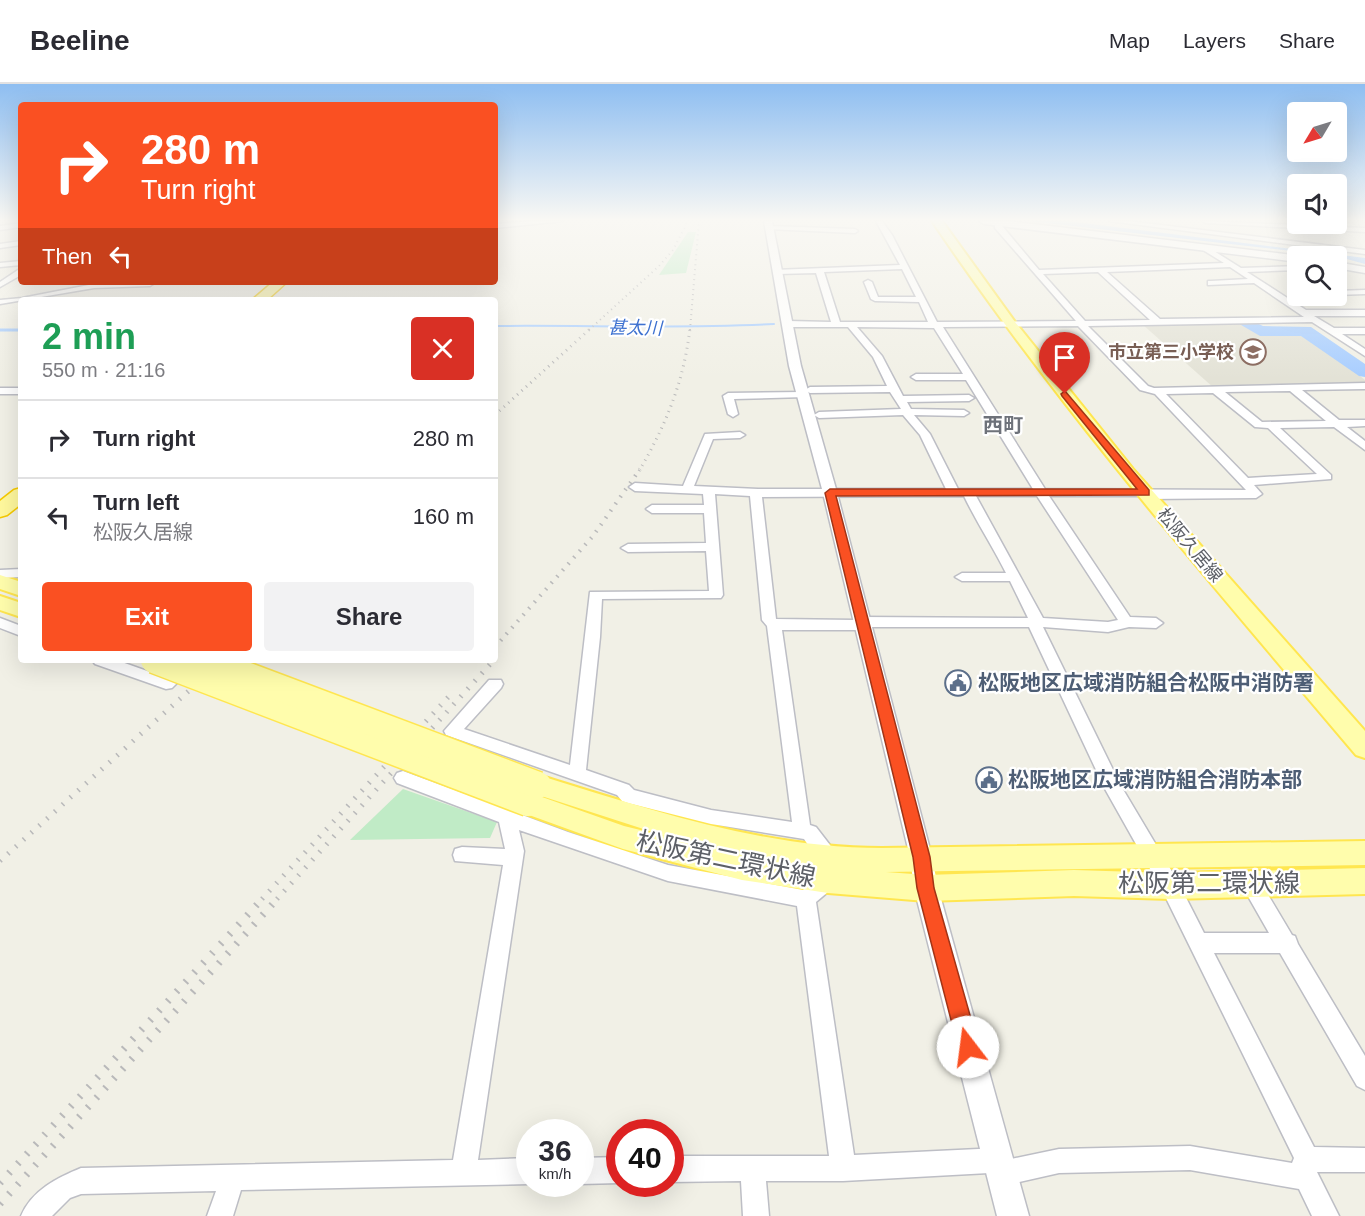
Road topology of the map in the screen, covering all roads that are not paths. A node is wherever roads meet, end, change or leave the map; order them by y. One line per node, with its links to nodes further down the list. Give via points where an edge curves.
1 (18, 274): 12 (street)
2 (777, 274): 28 (street)
3 (821, 274): 29 (street)
4 (907, 274): 21 (street)
5 (974, 274): 33 (main road, 松阪久居線)
6 (1039, 274): 30 (street)
7 (1104, 274): 27 (street)
8 (1244, 274): 9 (street)
9 (1255, 281): 11 (street); 17 (street)
10 (868, 282): 21 (street, via 875,299)
11 (1211, 283)
12 (0, 285)
13 (94, 285): 19 (street)
14 (277, 285): 20 (highway)
15 (1365, 292): 16 (street)
16 (1347, 293)
17 (1275, 294): 18 (street); 24 (street)
18 (1287, 294)
19 (42, 297)
20 (263, 297)
21 (920, 300): 32 (street)
22 (18, 301): 23 (street)
23 (0, 303)
24 (1304, 313): 25 (street); 26 (street)
25 (1365, 313)
26 (1314, 319): 27 (street); 34 (street)
27 (1157, 321): 30 (street)
28 (788, 324): 29 (street); 47 (street)
29 (836, 324): 31 (street)
30 (1082, 324): 33 (street); 45 (street, via 1144,388)
31 (851, 325): 32 (street); 42 (street, via 877,356)
32 (935, 325): 33 (street); 37 (street)
33 (1010, 325): 69 (main road, 松阪久居線)
34 (1332, 331): 35 (street); 36 (street)
35 (1365, 331)
36 (1365, 353)
37 (970, 376): 38 (street); 68 (street)
38 (916, 377)
39 (1365, 386): 41 (street)
40 (1292, 387): 41 (street); 46 (street); 55 (street)
41 (1353, 387): 48 (street)
42 (893, 389): 47 (street); 50 (street)
43 (0, 391): 44 (street)
44 (18, 391)
45 (1158, 391): 46 (street); 60 (street)
46 (1216, 391): 57 (street, via 1259,425)
47 (806, 393): 52 (street, via 728,396); 65 (street)
48 (1365, 396)
49 (969, 398): 50 (street)
50 (901, 399): 51 (street)
51 (907, 412): 53 (street); 54 (street); 66 (street, via 925,434)
52 (733, 414)
53 (964, 414)
54 (819, 415)
55 (1335, 423): 56 (street); 57 (street); 59 (street)
56 (1365, 423)
57 (1271, 425): 60 (street, via 1327,477)
58 (740, 435): 62 (street, via 709,436)
59 (1365, 447)
60 (1246, 482): 69 (street, via 1256,494)
61 (635, 487): 62 (street)
62 (687, 490): 63 (street)
63 (709, 491): 64 (street); 72 (street)
64 (758, 493): 65 (street); 89 (street, via 755,499 769,620)
65 (830, 493): 66 (street); 86 (street)
66 (954, 493): 67 (street)
67 (969, 493): 68 (street); 79 (street)
68 (1043, 493): 69 (street); 85 (street)
69 (1146, 494): 96 (main road, 松阪久居線)
70 (18, 496): 73 (highway)
71 (652, 509): 72 (street)
72 (710, 509): 74 (street)
73 (0, 511)
74 (714, 547): 75 (street); 97 (street, via 716,595 595,595)
75 (628, 549)
76 (18, 573): 77 (street)
77 (0, 574)
78 (962, 577): 79 (street)
79 (1014, 577): 84 (street)
80 (0, 581): 81 (main road)
81 (18, 589)
82 (0, 603): 83 (main road)
83 (18, 609)
84 (1036, 622): 85 (street); 86 (street); 105 (street, via 1114,789)
85 (1126, 622): 87 (street)
86 (861, 623): 89 (street); 104 (street)
87 (1156, 623)
88 (0, 624): 90 (street)
89 (774, 625): 100 (street)
90 (18, 630)
91 (108, 663): 93 (street, via 166,684)
92 (162, 663): 99 (main road, 松阪第二環状線, bridge)
93 (189, 663)
94 (213, 663): 99 (main road, 松阪第二環状線, bridge)
95 (495, 684): 97 (street, via 452,731)
96 (1365, 748)
97 (577, 776): 100 (street, via 623,790 628,796 711,818)
98 (403, 778): 99 (street)
99 (524, 801): 103 (street); 106 (main road, 松阪第二環状線, via 622,837 742,868); 111 (street, via 573,842 668,873)
100 (802, 831): 106 (street, via 817,840)
101 (1365, 853): 105 (main road, 松阪第二環状線)
102 (462, 855): 103 (street)
103 (513, 857): 121 (street)
104 (921, 857): 105 (main road, 松阪第二環状線); 106 (main road, 松阪第二環状線, via 873,860); 110 (street)
105 (1152, 858): 109 (street)
106 (829, 869): 110 (main road, 松阪第二環状線); 111 (street)
107 (1364, 882): 108 (main road, 松阪第二環状線)
108 (1251, 884): 109 (main road, 松阪第二環状線); 112 (street)
109 (1170, 886): 110 (main road, 松阪第二環状線, via 1074,883); 113 (street)
110 (926, 888): 116 (street)
111 (806, 899): 118 (street)
112 (1288, 943): 113 (street); 114 (street)
113 (1200, 944): 119 (street)
114 (1365, 1078)
115 (1365, 1160): 119 (street)
116 (1000, 1167): 118 (street); 119 (street, via 1059,1161 1191,1158); 127 (street)
117 (753, 1168): 118 (street); 120 (street); 126 (street)
118 (843, 1168)
119 (1307, 1168): 128 (street)
120 (684, 1169)
121 (464, 1171): 122 (street); 123 (street)
122 (516, 1171)
123 (232, 1179): 124 (street, via 81,1181 61,1189); 125 (street)
124 (34, 1216)
125 (220, 1216)
126 (756, 1216)
127 (1013, 1216)
128 (1326, 1216)

